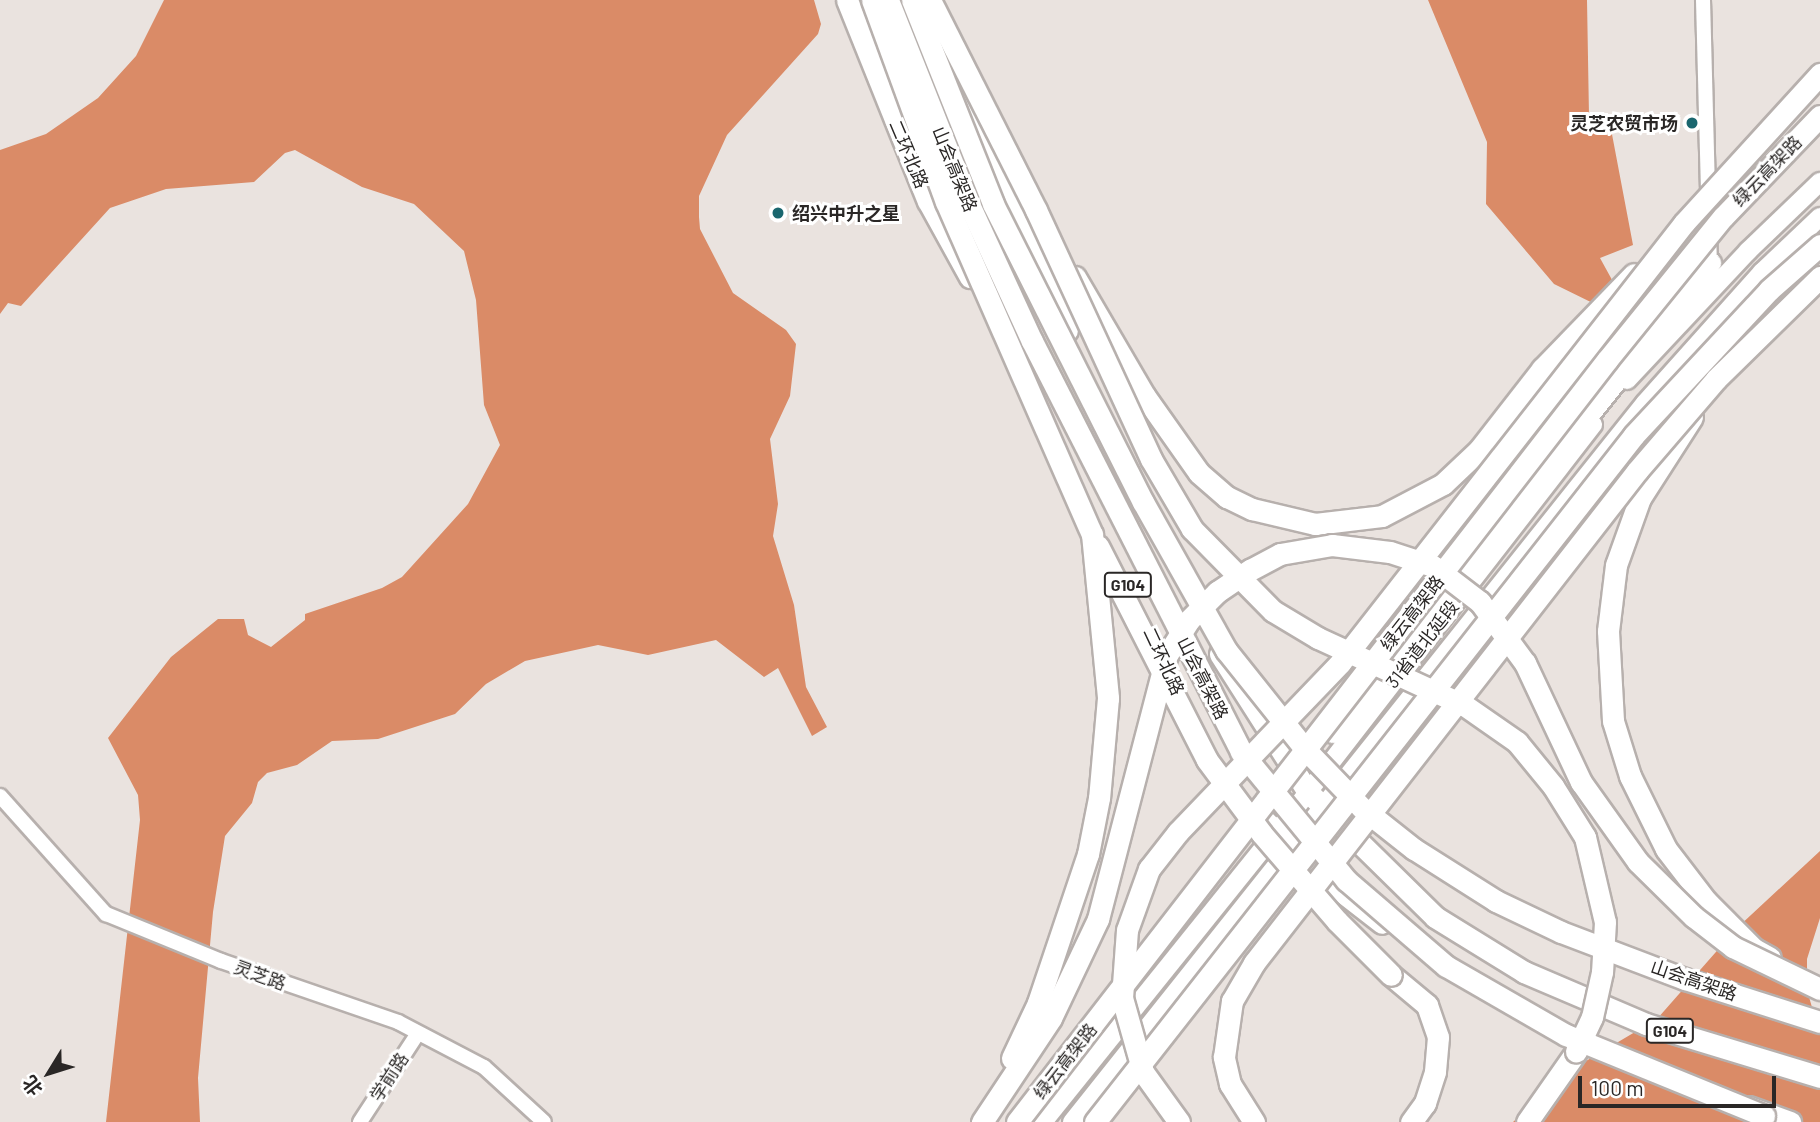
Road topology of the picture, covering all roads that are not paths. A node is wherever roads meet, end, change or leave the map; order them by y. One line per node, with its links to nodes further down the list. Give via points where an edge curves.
1 (847, 0): 26 (highway, 二环北路 / G104, via 928,201 1035,397 1206,753)
2 (872, 0): 19 (highway, bridge, via 946,202)
3 (888, 0): 46 (highway, 山会高架路, bridge, via 967,200 1032,341 1241,752 1346,880 1446,967 1566,1035)
4 (912, 0): 29 (highway, 山会高架路, bridge, via 993,204 1143,502 1226,649 1304,749 1362,808 1414,849 1496,901 1561,932 1685,979)
5 (930, 0): 10 (highway, bridge); 21 (highway, G104, via 1146,514 1201,624)
6 (1703, 0): 16 (street)
7 (1820, 74): 13 (highway, bridge)
8 (1820, 116): 38 (highway, 绿云高架路, bridge, via 1723,217 1607,360)
9 (1820, 182): 20 (main road, 31省道北延段, via 1748,251 1623,385)
10 (1036, 209): 13 (highway, bridge, via 1144,395 1199,473 1227,497 1252,509 1315,524 1382,516 1421,499 1451,477 1479,450 1542,369); 45 (highway, bridge, via 1151,459 1192,529 1273,611 1318,639 1464,705 1517,742 1553,786 1585,837 1605,922 1602,972 1592,1017 1576,1052)
11 (1820, 217): 14 (main road)
12 (1820, 222): 14 (main road)
13 (1684, 223): 42 (highway, bridge, via 1340,663 1178,832 1149,869 1126,930 1122,998 1143,1072)
14 (1800, 234): 25 (main road, via 1645,403)
15 (1820, 245): 41 (highway, bridge, via 1769,290 1634,435)
16 (1710, 263): 22 (highway)
17 (1820, 278): 18 (highway, bridge)
18 (1716, 379): 28 (highway, bridge, via 1640,498 1616,565 1608,631 1613,721 1630,776 1666,849 1706,901 1754,948); 43 (highway, bridge, via 1637,471 1254,963 1232,1001 1224,1056 1230,1084)
19 (1092, 534): 36 (highway, bridge, via 1108,698 1099,798 1088,854 1038,1003 996,1093); 44 (highway, bridge, via 1207,760 1262,834 1337,921 1427,1005 1438,1037 1436,1072 1426,1103)
20 (1379, 699): 22 (highway); 23 (main road, 31省道北延段)
21 (1262, 722): 22 (highway, via 1301,734); 23 (highway, G104)
22 (1333, 732)
23 (1308, 792): 25 (highway, G104); 26 (main road, 31省道北延段)
24 (0, 796): 31 (street, 灵芝路, via 106,914)
25 (1323, 810): 27 (main road); 30 (highway, G104, via 1435,917 1524,972)
26 (1273, 832): 27 (highway, 二环北路 / G104); 39 (main road, 31省道北延段)
27 (1293, 850): 40 (main road); 47 (highway, 二环北路 / G104, bridge, via 1452,977 1567,1037)
28 (1820, 988): 37 (highway, bridge, via 1733,947 1694,917 1639,862 1581,782 1525,663 1480,602 1433,566 1390,552 1332,545 1280,555 1250,570 1217,592 1189,620 1167,654 1098,919 1051,1018)
29 (1820, 1022)
30 (1646, 1024): 32 (highway); 33 (highway, G104)
31 (418, 1033): 34 (street, 学前路); 35 (street, 灵芝路, via 484,1067)
32 (1820, 1062)
33 (1820, 1077)
34 (360, 1122)
35 (544, 1122)
36 (976, 1122)
37 (982, 1122)
38 (1017, 1122)
39 (1043, 1122)
40 (1072, 1122)
41 (1095, 1122)
42 (1179, 1122)
43 (1254, 1122)
44 (1410, 1122)
45 (1527, 1122)
46 (1778, 1122)
47 (1790, 1122)

